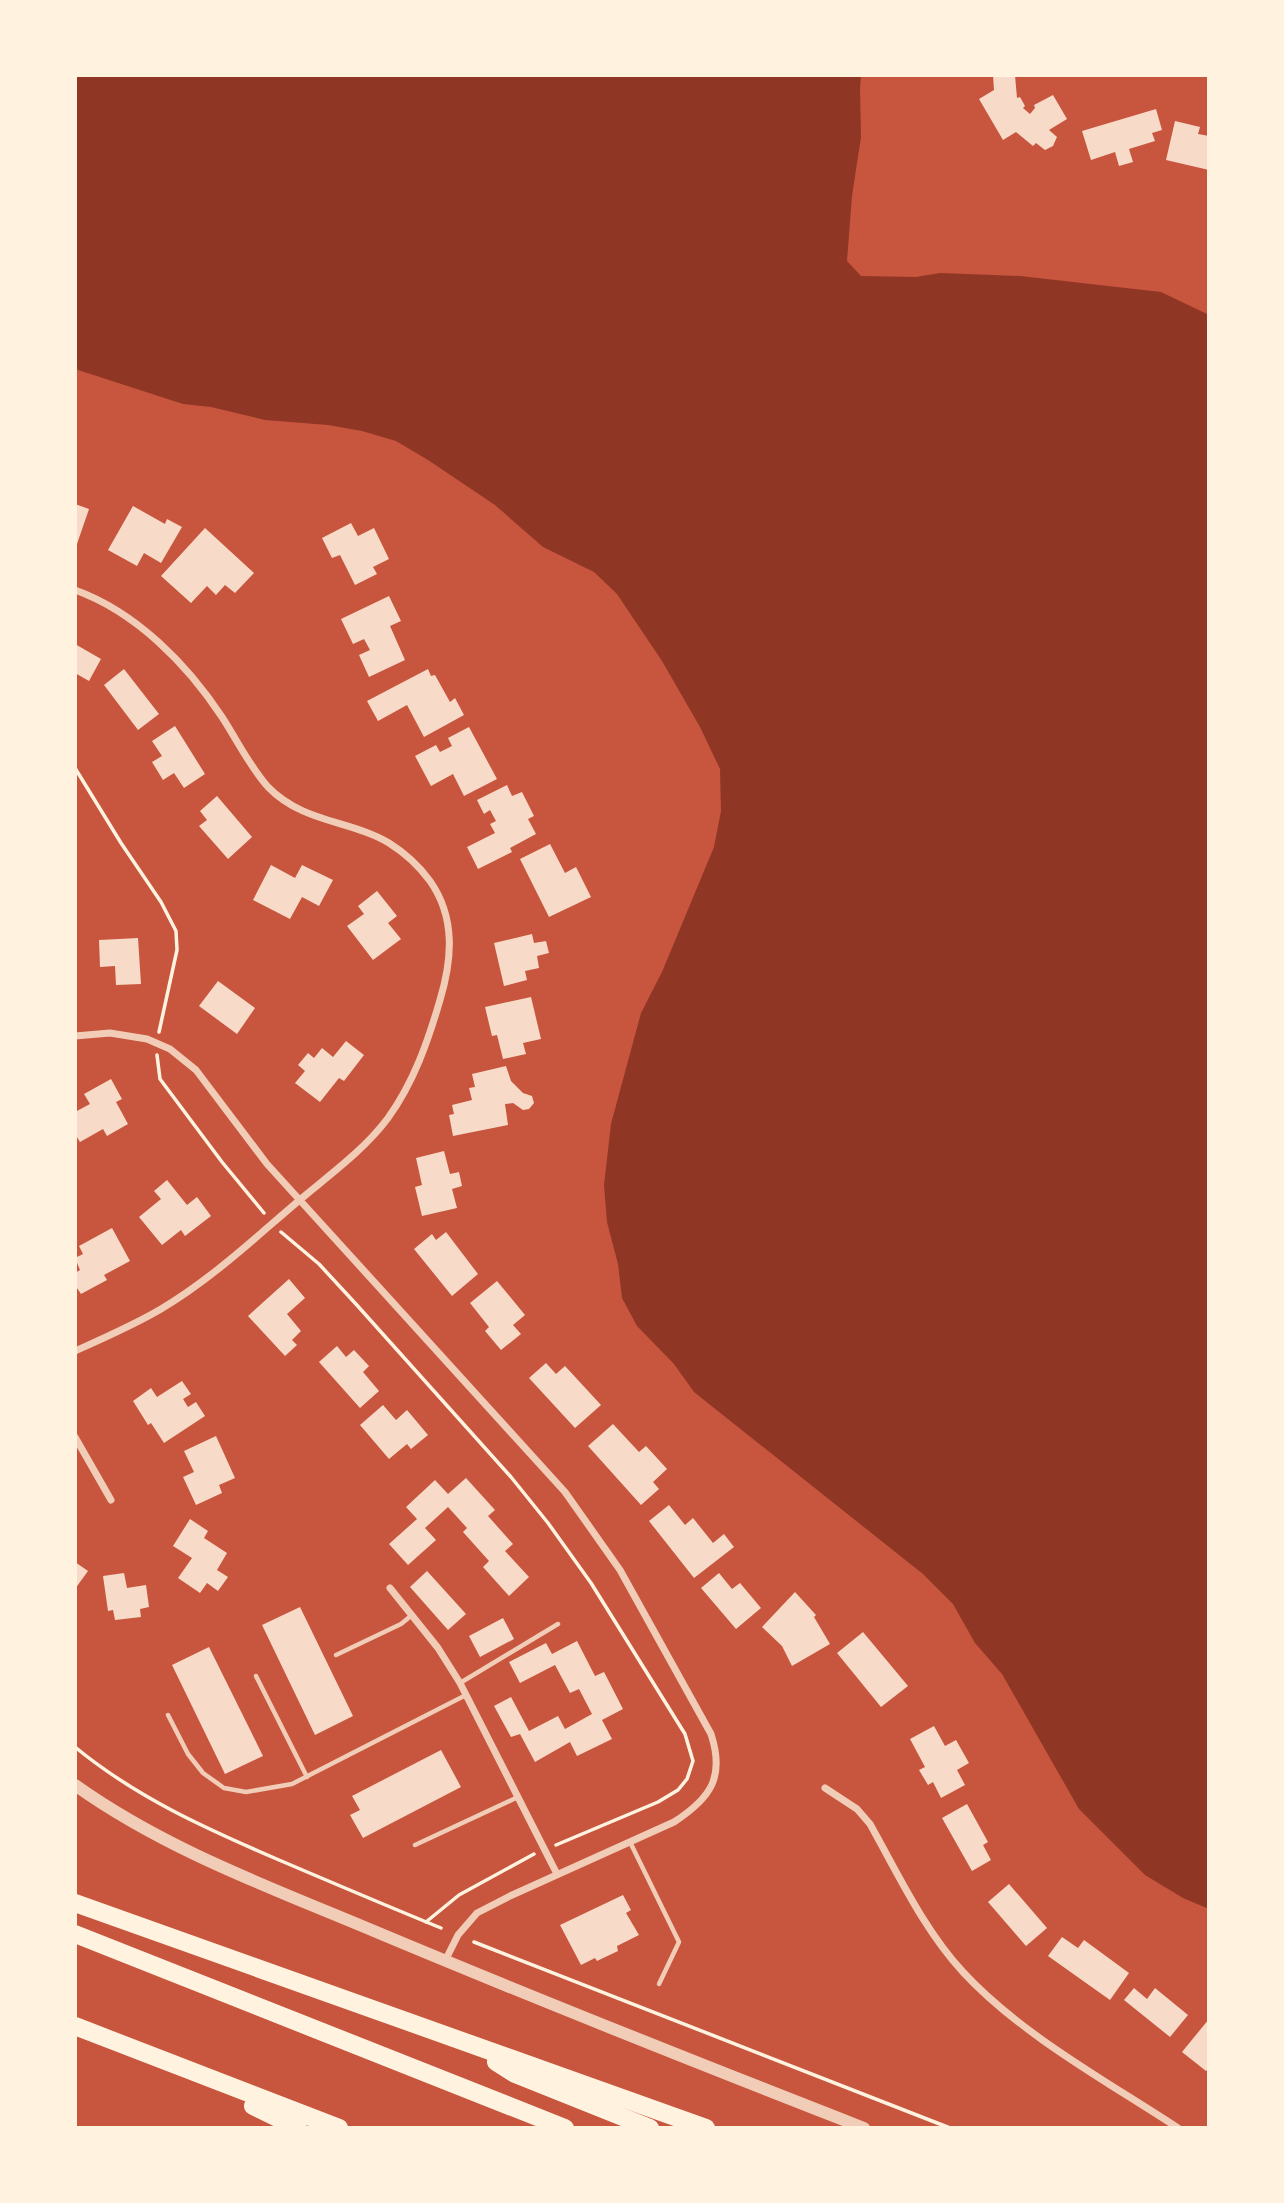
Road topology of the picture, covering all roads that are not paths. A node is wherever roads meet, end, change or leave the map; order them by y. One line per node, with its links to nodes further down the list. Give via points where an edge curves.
1 (75, 590): 3 (street, via 138,624 183,668 269,787 288,803 309,815 388,842 409,857 431,882 448,920 446,978 411,1080 366,1143)
2 (75, 1036): 3 (street, via 129,1035 158,1043 184,1058)
3 (299, 1200): 4 (street, via 216,1271 170,1303); 19 (street, via 565,1492 649,1618 711,1734 717,1751 713,1784 692,1810)
4 (75, 1351)
5 (75, 1437): 6 (street)
6 (111, 1500)
7 (390, 1588): 8 (street)
8 (413, 1614): 10 (lane); 12 (street)
9 (558, 1624): 12 (lane)
10 (336, 1655)
11 (256, 1676): 15 (lane)
12 (460, 1683): 13 (street)
13 (466, 1695): 15 (lane); 18 (street)
14 (168, 1715): 15 (lane, via 188,1754 203,1773 224,1788 246,1792)
15 (307, 1777)
16 (75, 1785): 24 (street, via 183,1849)
17 (825, 1788): 35 (street, via 857,1809 870,1824 936,1938 993,2002)
18 (518, 1796): 20 (lane); 21 (street)
19 (629, 1841): 21 (street); 25 (lane, via 679,1942)
20 (415, 1845)
21 (558, 1874): 24 (street, via 477,1913 458,1935)
22 (75, 1903): 27 (highway)
23 (75, 1934): 31 (highway)
24 (445, 1962): 34 (street)
25 (659, 1984)
26 (75, 2026): 28 (highway)
27 (465, 2043): 32 (highway, via 515,2074); 33 (highway)
28 (143, 2053): 29 (highway); 30 (highway)
29 (298, 2128)
30 (339, 2128)
31 (565, 2128)
32 (650, 2128)
33 (706, 2128)
34 (864, 2128)
35 (1178, 2128)

